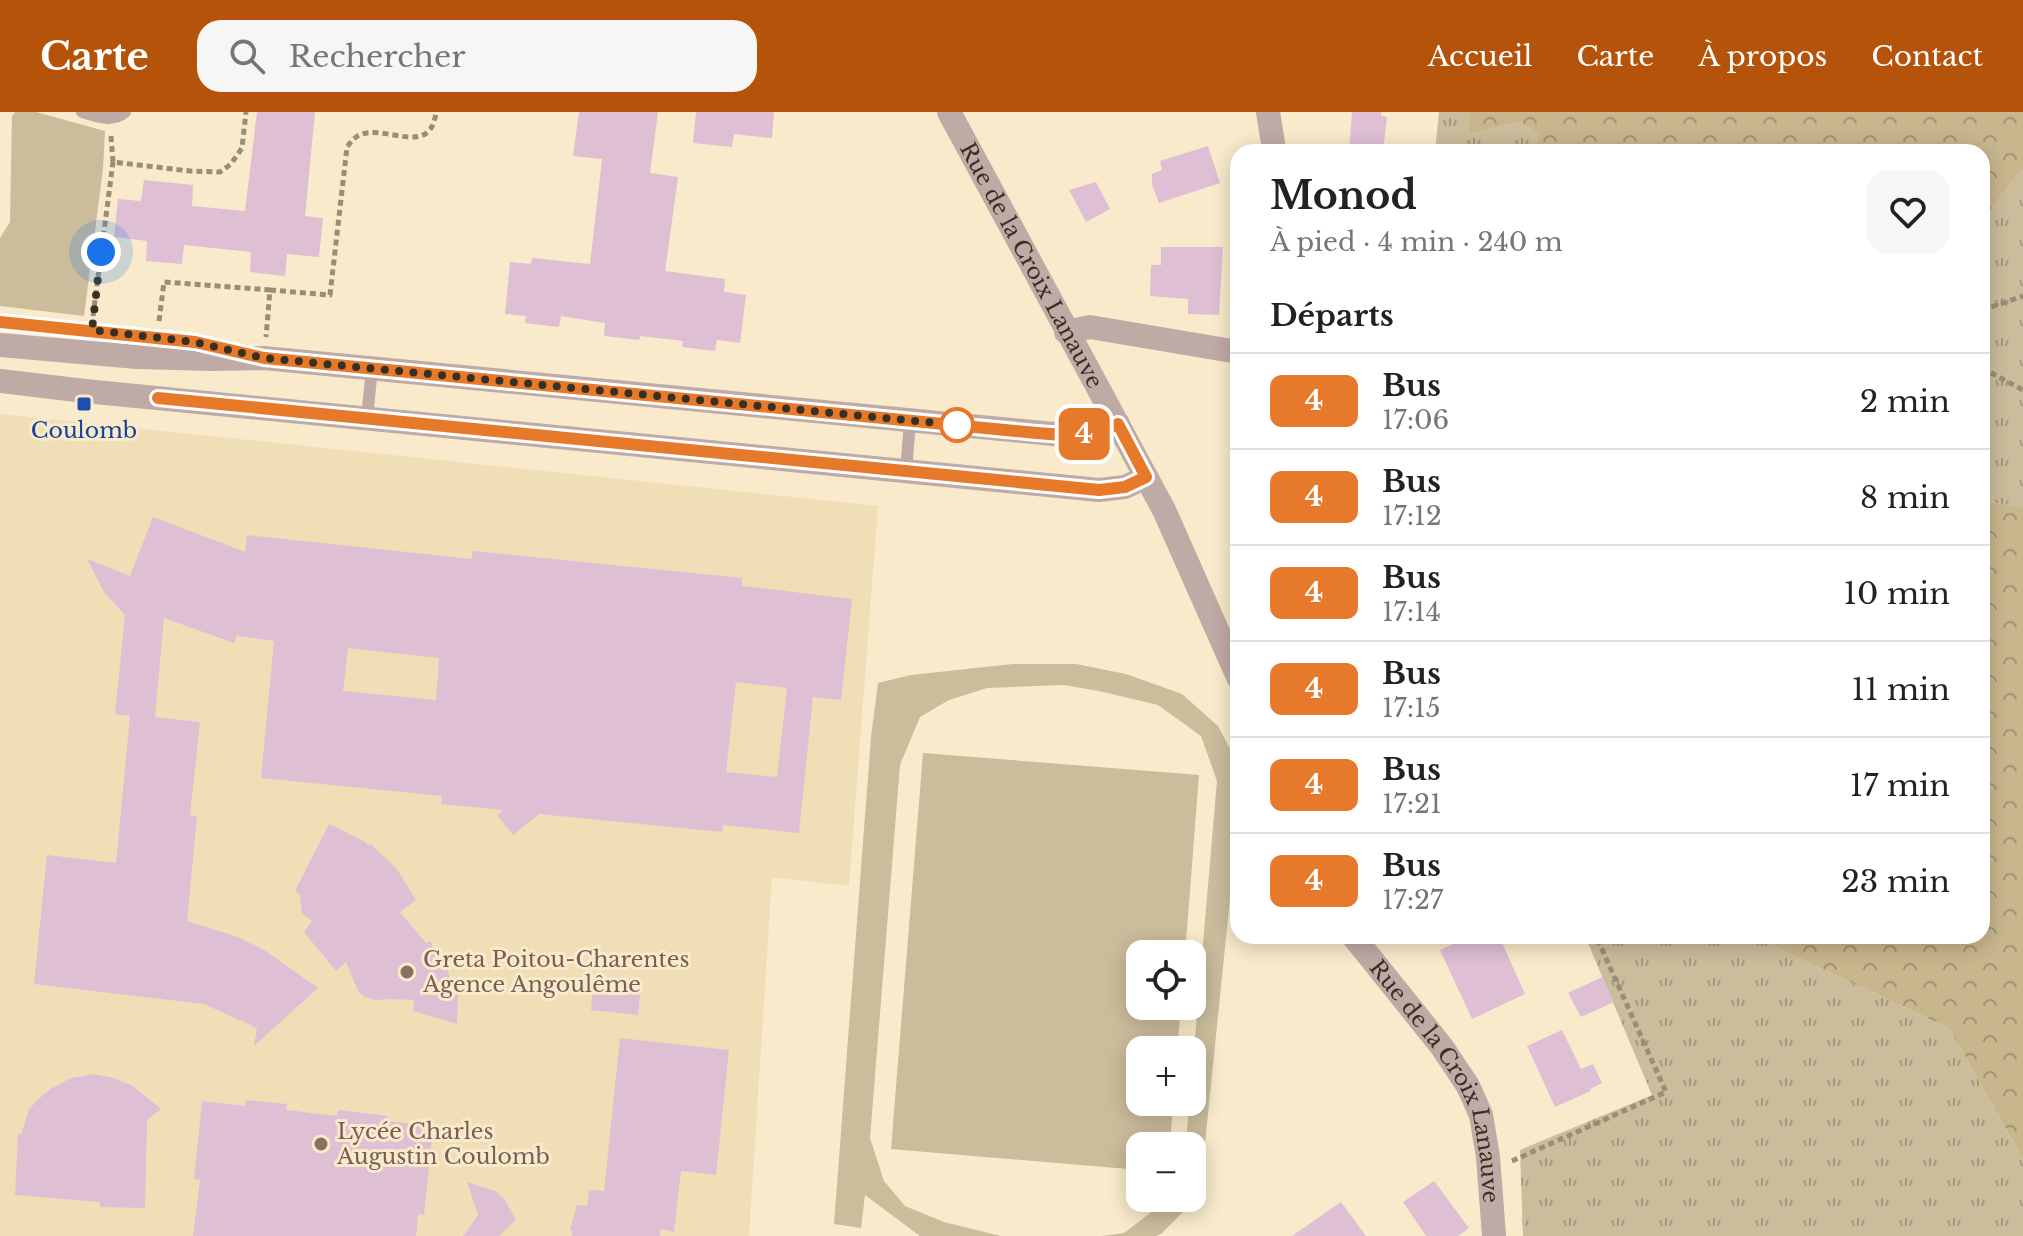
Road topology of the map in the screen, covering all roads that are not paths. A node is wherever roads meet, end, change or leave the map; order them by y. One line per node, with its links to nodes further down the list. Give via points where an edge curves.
1 (82, 112): 2 (lane, via 109,119)
2 (125, 112)
3 (949, 112): 7 (street, Rue de la Croix Lanauve)
4 (1268, 112): 5 (street)
5 (1273, 144)
6 (0, 322): 10 (lane, via 195,342)
7 (1066, 332): 9 (street, via 1090,327); 15 (street, Rue de la Croix Lanauve)
8 (0, 345): 10 (street, via 137,357)
9 (1230, 351)
10 (264, 358): 11 (street)
11 (372, 368): 13 (lane); 14 (street)
12 (0, 381): 13 (street)
13 (367, 418): 16 (street)
14 (910, 421): 15 (street, via 1064,435 1095,434); 16 (lane)
15 (1118, 424): 17 (street, Rue de la Croix Lanauve)
16 (906, 472): 17 (street, via 1099,490 1125,487)
17 (1146, 477): 18 (street, Rue de la Croix Lanauve)
18 (1230, 659)
19 (1359, 944): 20 (street, Rue de la Croix Lanauve, via 1468,1086 1481,1115)
20 (1494, 1236)

